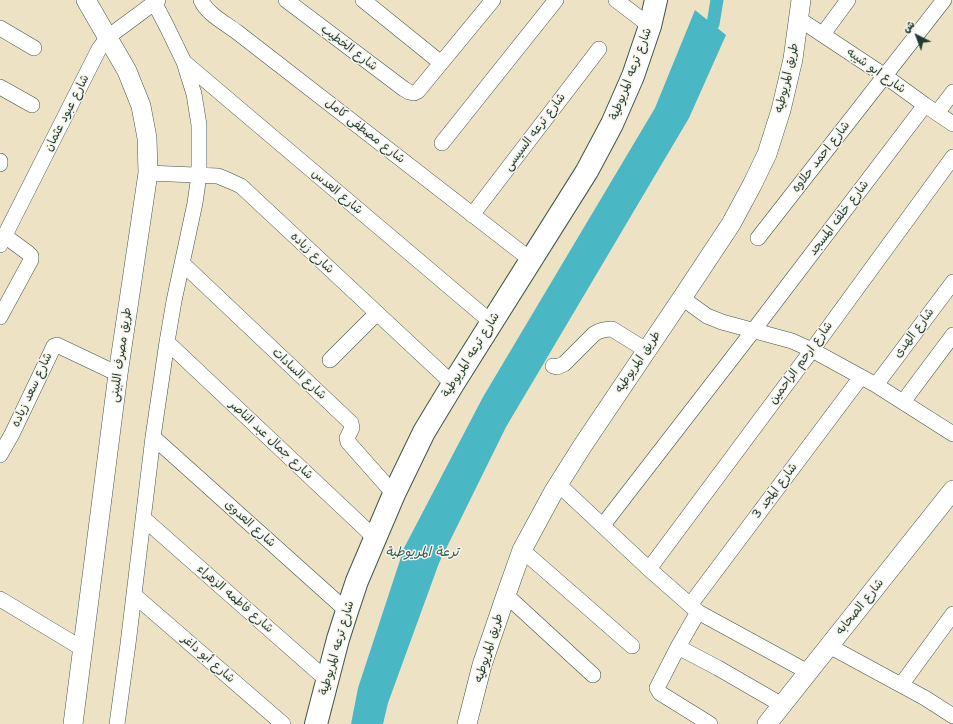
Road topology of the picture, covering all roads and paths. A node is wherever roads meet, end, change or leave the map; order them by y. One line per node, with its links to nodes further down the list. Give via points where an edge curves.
1 (86, 0): 17 (street, طريق مصرف اللبينى)
2 (201, 0): 32 (street, شارع مصطفى كامل, via 212,14)
3 (286, 0): 21 (street, شارع الخطيب, via 408,92 418,91)
4 (363, 0): 21 (street)
5 (493, 0): 21 (street)
6 (556, 0): 28 (street)
7 (616, 0): 14 (street)
8 (656, 0): 14 (main road, شارع ترعه المريوطية)
9 (801, 0): 13 (street, طريق المريوطيه)
10 (848, 0): 16 (street)
11 (944, 0): 22 (street, شارع احمد حلاوه)
12 (155, 1): 17 (street, شارع عبود عثمان); 20 (street)
13 (799, 19): 16 (street, شارع ابو شيبه); 38 (street, طريق المريوطيه, via 781,110 766,154 731,224)
14 (650, 26): 35 (main road, شارع ترعه المريوطية, via 633,76 608,131 587,171)
15 (0, 28): 18 (street)
16 (823, 34): 22 (street, شارع ابو شيبه)
17 (108, 37): 30 (street, طريق مصرف اللبينى, via 128,71 142,106 148,138); 34 (street, شارع عبود عثمان, via 99,49)
18 (34, 48)
19 (598, 49): 32 (street, شارع ترعه السيسى)
20 (184, 62): 31 (street, via 194,94 199,125); 41 (street, شارع العدس)
21 (441, 63)
22 (884, 76): 26 (street, شارع ابو شيبه); 33 (street, شارع احمد حلاوه)
23 (0, 87): 25 (street)
24 (953, 92): 26 (street, شارع خلف المسجد)
25 (32, 105)
26 (931, 109): 27 (street, شارع ابو شيبه); 42 (street, شارع خلف المسجد)
27 (953, 124)
28 (442, 142)
29 (953, 157): 46 (street, شارع ارحم الراحمين)
30 (148, 173): 31 (street, شارع زياده); 49 (street, طريق مصرف اللبينى)
31 (199, 175): 36 (street); 39 (street, شارع زياده, via 218,176 241,186)
32 (472, 214): 35 (street, شارع مصطفى كامل)
33 (758, 238)
34 (2, 241): 40 (street, via 28,253 31,260)
35 (531, 260): 41 (main road, شارع ترعه المريوطية)
36 (182, 263): 44 (street); 59 (street, شارع السادات, via 351,423 348,442)
37 (953, 282): 52 (street, شارع الهدى)
38 (682, 298): 42 (street, via 707,316); 45 (street, طريق المريوطيه)
39 (377, 313): 47 (street); 51 (street, شارع زياده)
40 (0, 317)
41 (491, 322): 51 (main road, شارع ترعه المريوطية)
42 (753, 331): 46 (street, via 792,341); 61 (street, شارع خلف المسجد)
43 (953, 335): 53 (street)
44 (167, 342): 55 (street); 62 (street, شارع جمال عبد الناصر)
45 (646, 350): 48 (street, via 612,329 606,329 594,334 564,364); 57 (street, طريق المريوطيه)
46 (812, 350): 50 (street); 64 (street, شارع ارحم الراحمين)
47 (330, 360)
48 (552, 366)
49 (118, 374): 56 (street, شارع سعد زياده, via 57,345 54,346); 74 (street, طريق مصرف اللبينى)
50 (861, 377): 52 (street); 68 (street, شارع المجد 3)
51 (453, 384): 59 (main road, شارع ترعه المريوطية, via 424,432)
52 (876, 385): 53 (street)
53 (903, 402): 54 (street)
54 (951, 429)
55 (153, 437): 60 (street); 69 (street, شارع العدوى)
56 (0, 455)
57 (558, 484): 61 (street); 63 (street, طريق المريوطيه)
58 (953, 490): 72 (street, شارع الصحابه)
59 (394, 494): 62 (main road, شارع ترعه المريوطية)
60 (143, 518): 65 (street); 77 (street, شارع فاطمه الزهراء)
61 (603, 525): 64 (street)
62 (375, 538): 69 (main road, شارع ترعه المريوطية)
63 (522, 550): 66 (street, طريق المريوطيه); 71 (street)
64 (649, 569): 68 (street)
65 (134, 595): 82 (street); 83 (street, شارع أبو داغر)
66 (506, 595): 76 (street); 85 (street, طريق المريوطيه, via 482,665)
67 (0, 599): 74 (street)
68 (694, 609): 73 (street, شارع المجد 3); 75 (street)
69 (347, 611): 77 (main road, شارع ترعه المريوطية)
70 (953, 614): 78 (street)
71 (632, 646)
72 (829, 646): 75 (street, شارع الصحابه); 78 (street)
73 (678, 647): 79 (street); 86 (street, شارع المجد 3, via 657,688 658,691)
74 (83, 649): 81 (street, طريق مصرف اللبينى)
75 (808, 672): 79 (street, شارع الصحابه)
76 (593, 675)
77 (327, 680): 84 (main road, شارع ترعه المريوطية)
78 (901, 685): 80 (street)
79 (782, 704): 87 (street, شارع الصحابه)
80 (951, 709)
81 (73, 724)
82 (117, 724)
83 (283, 724)
84 (316, 724)
85 (467, 724)
86 (710, 724)
87 (767, 724)

